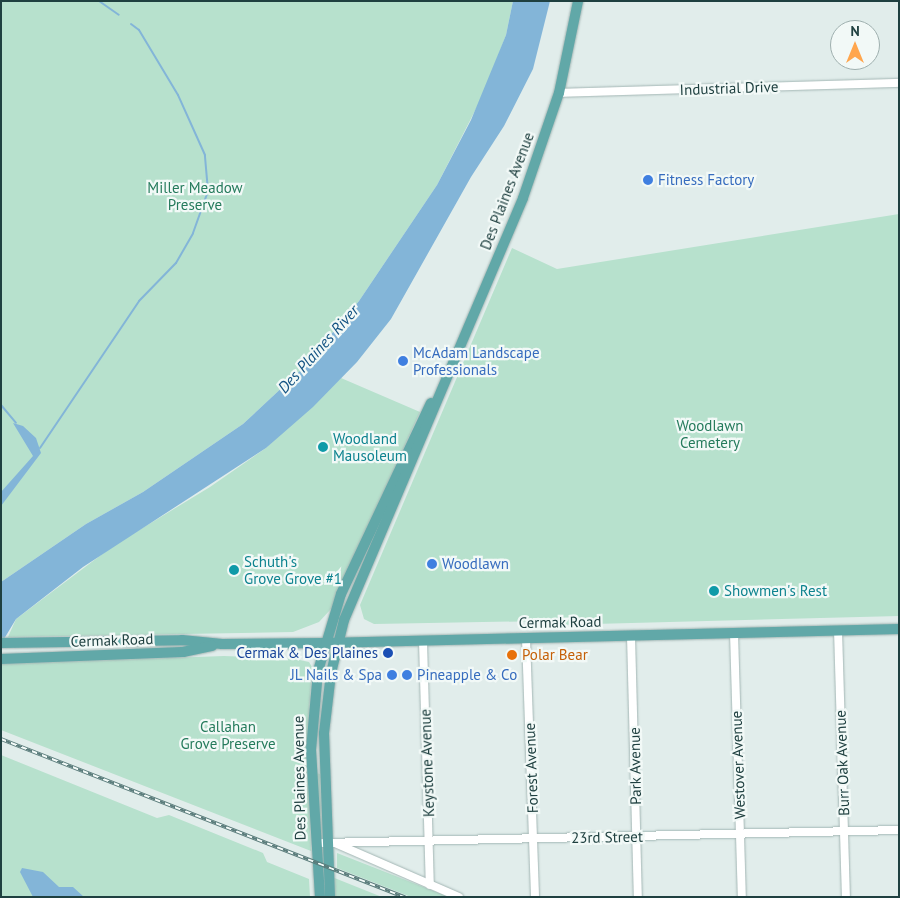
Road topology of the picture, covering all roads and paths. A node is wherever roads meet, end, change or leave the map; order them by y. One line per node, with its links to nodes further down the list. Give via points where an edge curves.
1 (578, 1): 3 (main road, Des Plaines Avenue)
2 (899, 83): 3 (street, Industrial Drive)
3 (559, 93): 4 (main road, Des Plaines Avenue, via 523,198)
4 (442, 385): 12 (main road, Des Plaines Avenue, via 420,421 341,594); 13 (main road, Des Plaines Avenue, via 349,607)
5 (899, 629): 6 (main road, Cermak Road)
6 (838, 630): 7 (main road, Cermak Road); 17 (street, Burr Oak Avenue)
7 (734, 633): 8 (main road, Cermak Road); 18 (street, Westover Avenue)
8 (631, 636): 9 (main road, Cermak Road); 19 (street, Park Avenue)
9 (526, 638): 10 (main road, Cermak Road); 20 (street, Forest Avenue)
10 (424, 641): 13 (main road, Cermak Road); 21 (street, Keystone Avenue)
11 (3, 643): 14 (main road, Cermak Road, via 182,640)
12 (326, 643): 13 (main road, Cermak Road); 14 (main road, Cermak Road); 22 (main road, Des Plaines Avenue, via 314,695 311,732)
13 (339, 643): 23 (main road, Des Plaines Avenue, via 330,680 324,733)
14 (222, 644): 15 (main road, Cermak Road, via 183,652)
15 (1, 659)
16 (899, 830): 17 (street, 23rd Street)
17 (844, 831): 18 (street, 23rd Street); 31 (street, Burr Oak Avenue)
18 (740, 834): 19 (street, 23rd Street); 30 (street, Westover Avenue)
19 (637, 836): 20 (street, 23rd Street); 29 (street, Park Avenue)
20 (533, 839): 21 (street, 23rd Street); 28 (street, Forest Avenue)
21 (429, 842): 23 (street, 23rd Street); 24 (street, Keystone Avenue)
22 (316, 843): 23 (street, 23rd Street); 25 (main road, Des Plaines Avenue)
23 (331, 843): 24 (street); 26 (main road, Des Plaines Avenue)
24 (430, 885): 27 (street)
25 (320, 897)
26 (330, 897)
27 (459, 897)
28 (535, 897)
29 (638, 897)
30 (742, 897)
31 (846, 897)

